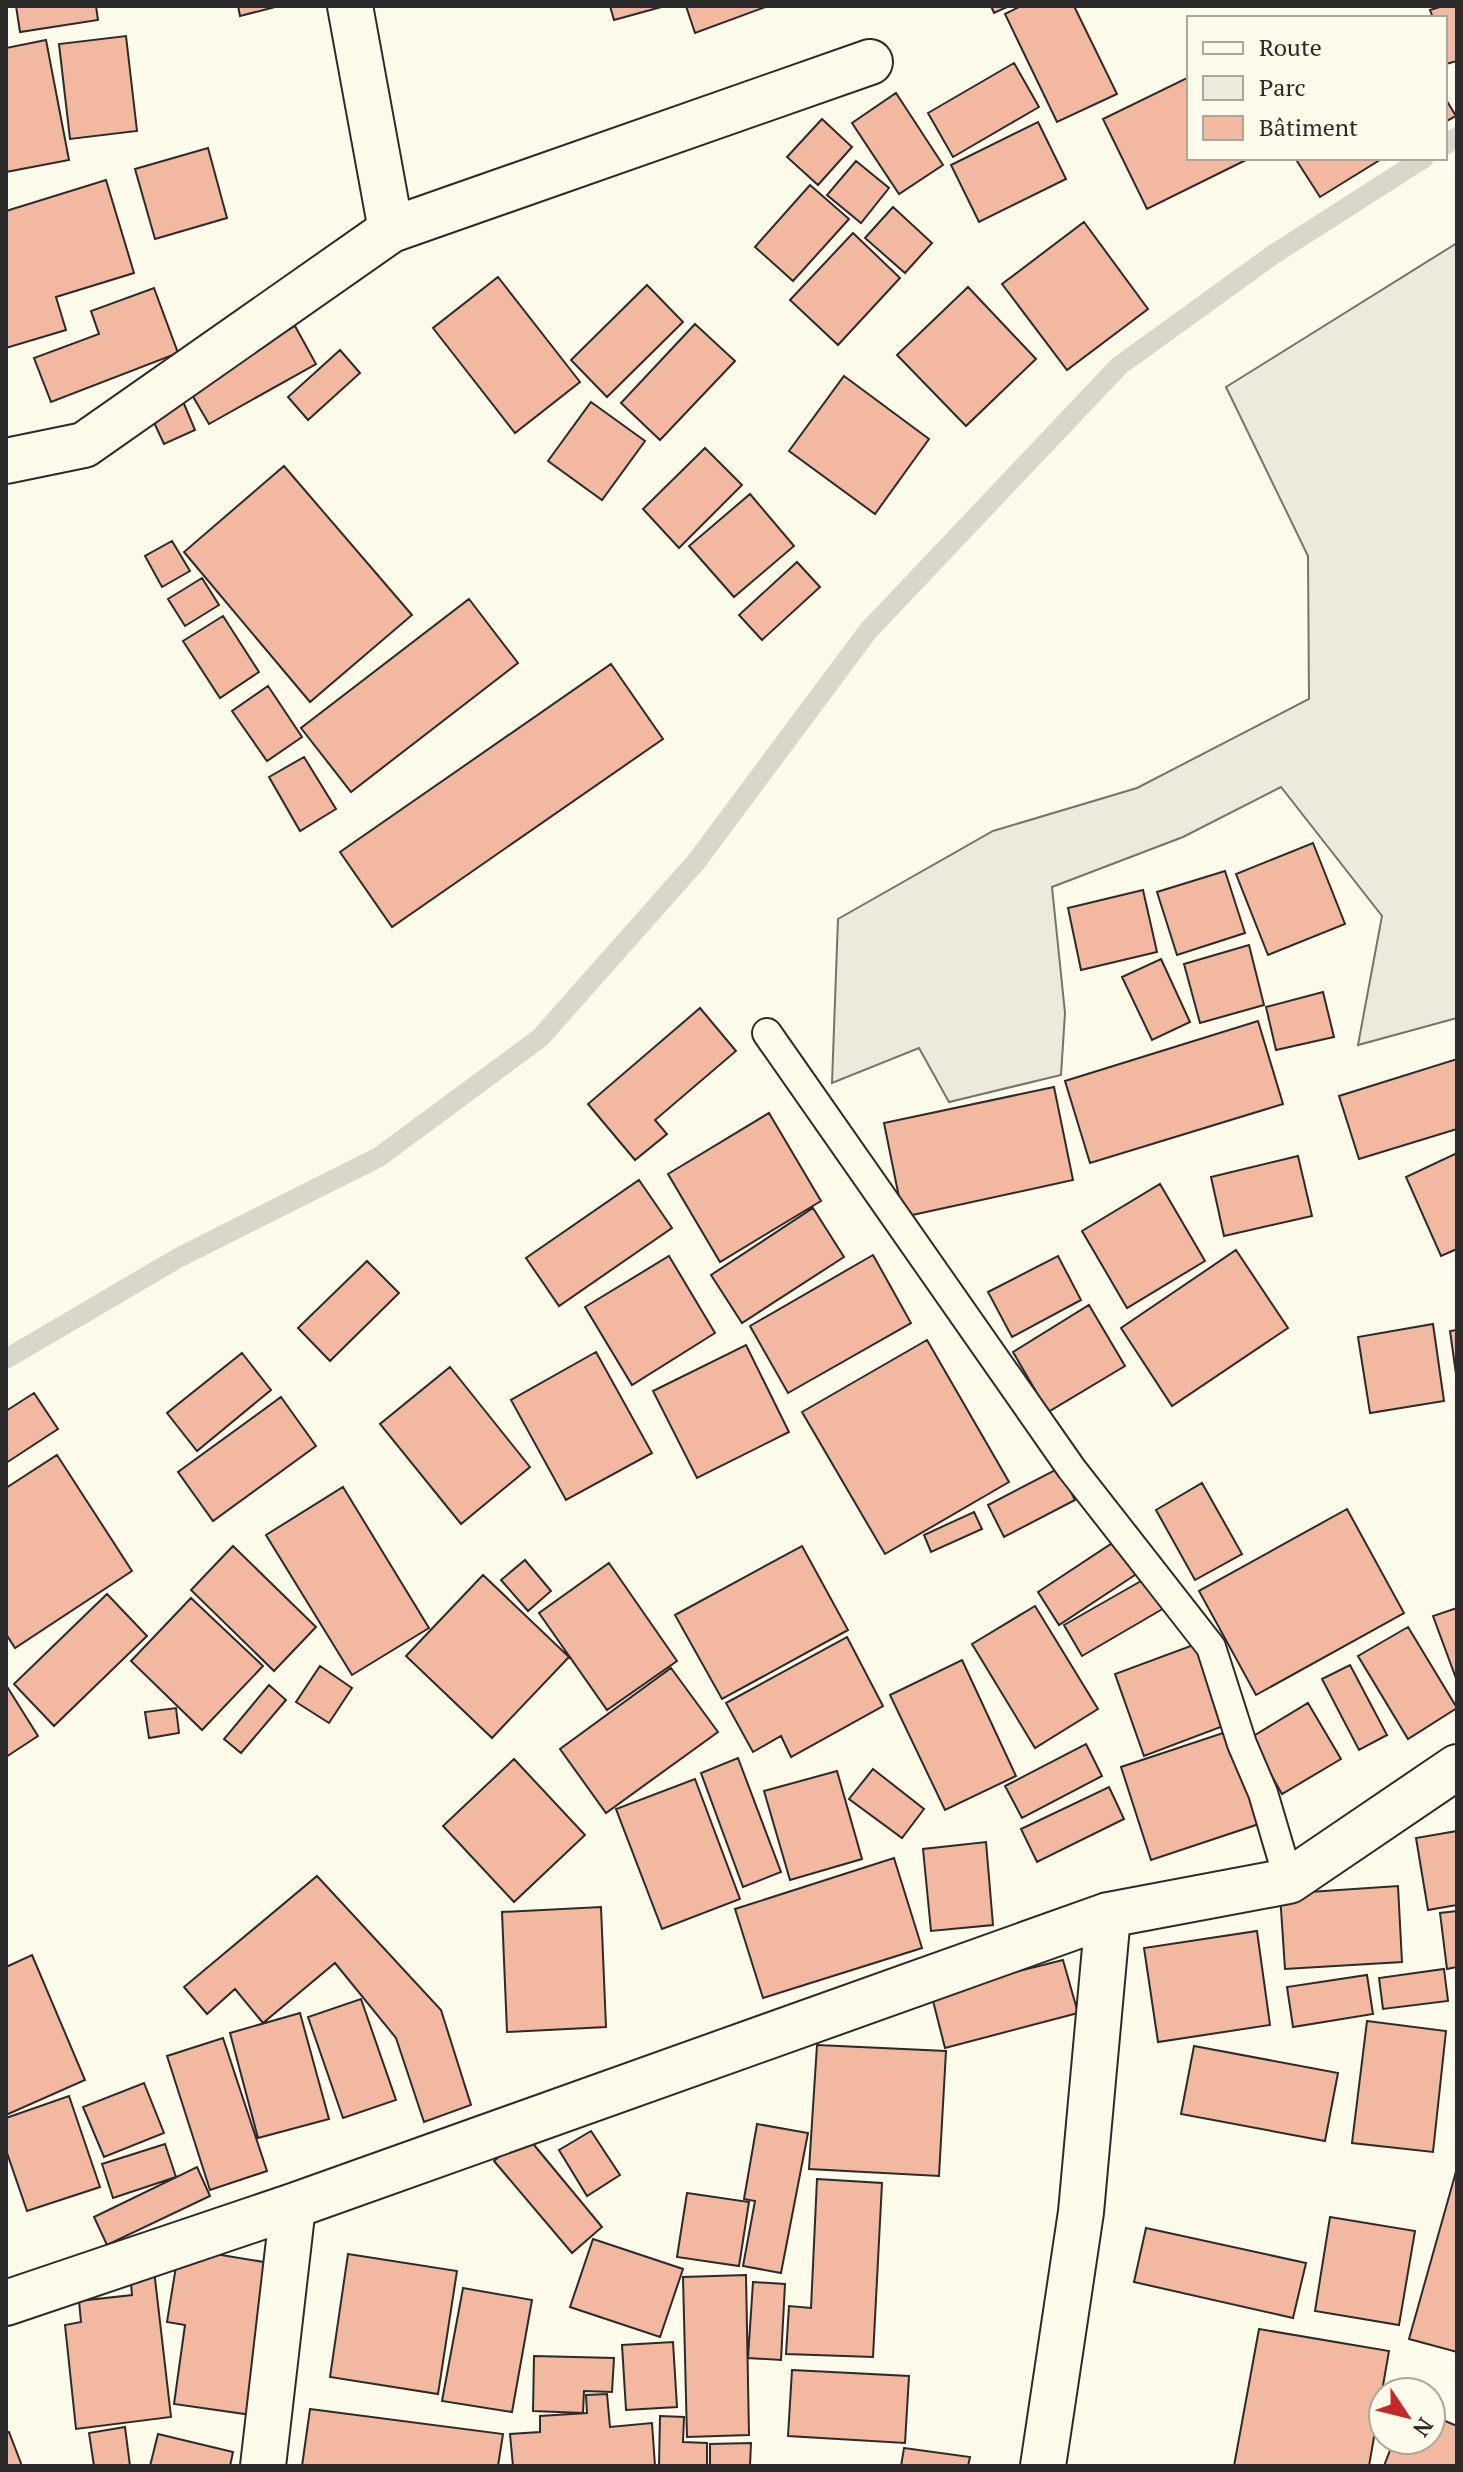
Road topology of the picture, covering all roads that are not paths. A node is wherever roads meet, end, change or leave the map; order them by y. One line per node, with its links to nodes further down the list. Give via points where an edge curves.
1 (350, 6): 3 (street)
2 (870, 62): 3 (street)
3 (391, 230): 4 (street, via 84,445)
4 (6, 461)
5 (767, 1033): 7 (lane, via 1071,1468 1211,1647)
6 (1457, 1767): 7 (street)
7 (1289, 1881): 8 (street)
8 (1108, 1915): 9 (street); 12 (street, via 1081,2212)
9 (293, 2206): 10 (street); 11 (street)
10 (6, 2303)
11 (263, 2466)
12 (1043, 2466)

